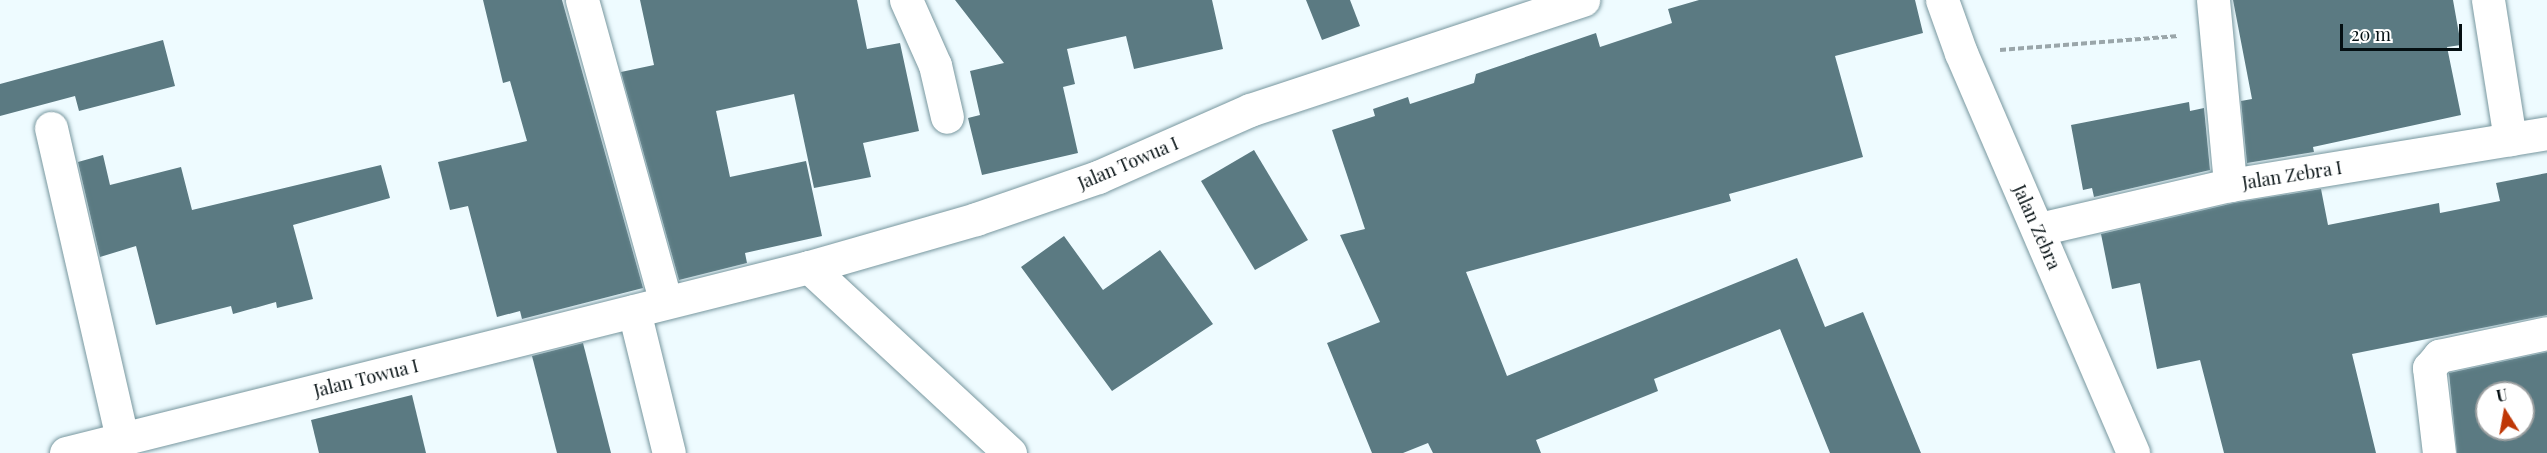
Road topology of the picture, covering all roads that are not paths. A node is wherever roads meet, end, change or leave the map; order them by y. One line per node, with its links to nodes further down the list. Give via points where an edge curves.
1 (582, 0): 14 (street)
2 (906, 0): 7 (street, via 935,65)
3 (1583, 0): 13 (street, Jalan Towua I, via 1250,110 1098,177 976,219)
4 (1942, 0): 12 (street, Jalan Zebra, via 1961,53)
5 (2213, 0): 11 (street)
6 (2488, 0): 10 (street)
7 (947, 117)
8 (51, 128): 17 (street)
9 (2547, 133): 10 (street, Jalan Zebra I)
10 (2510, 139): 11 (street, Jalan Zebra I)
11 (2230, 185): 12 (street, Jalan Zebra I)
12 (2039, 229): 21 (street, Jalan Zebra)
13 (808, 267): 14 (street, Jalan Towua I); 20 (street)
14 (666, 302): 15 (street, Jalan Towua I)
15 (634, 310): 17 (street, Jalan Towua I); 19 (street)
16 (2547, 333): 22 (street, via 2439,356 2429,368)
17 (143, 442): 18 (street, Jalan Towua I)
18 (66, 453)
19 (669, 453)
20 (1010, 453)
21 (2133, 453)
22 (2439, 453)

